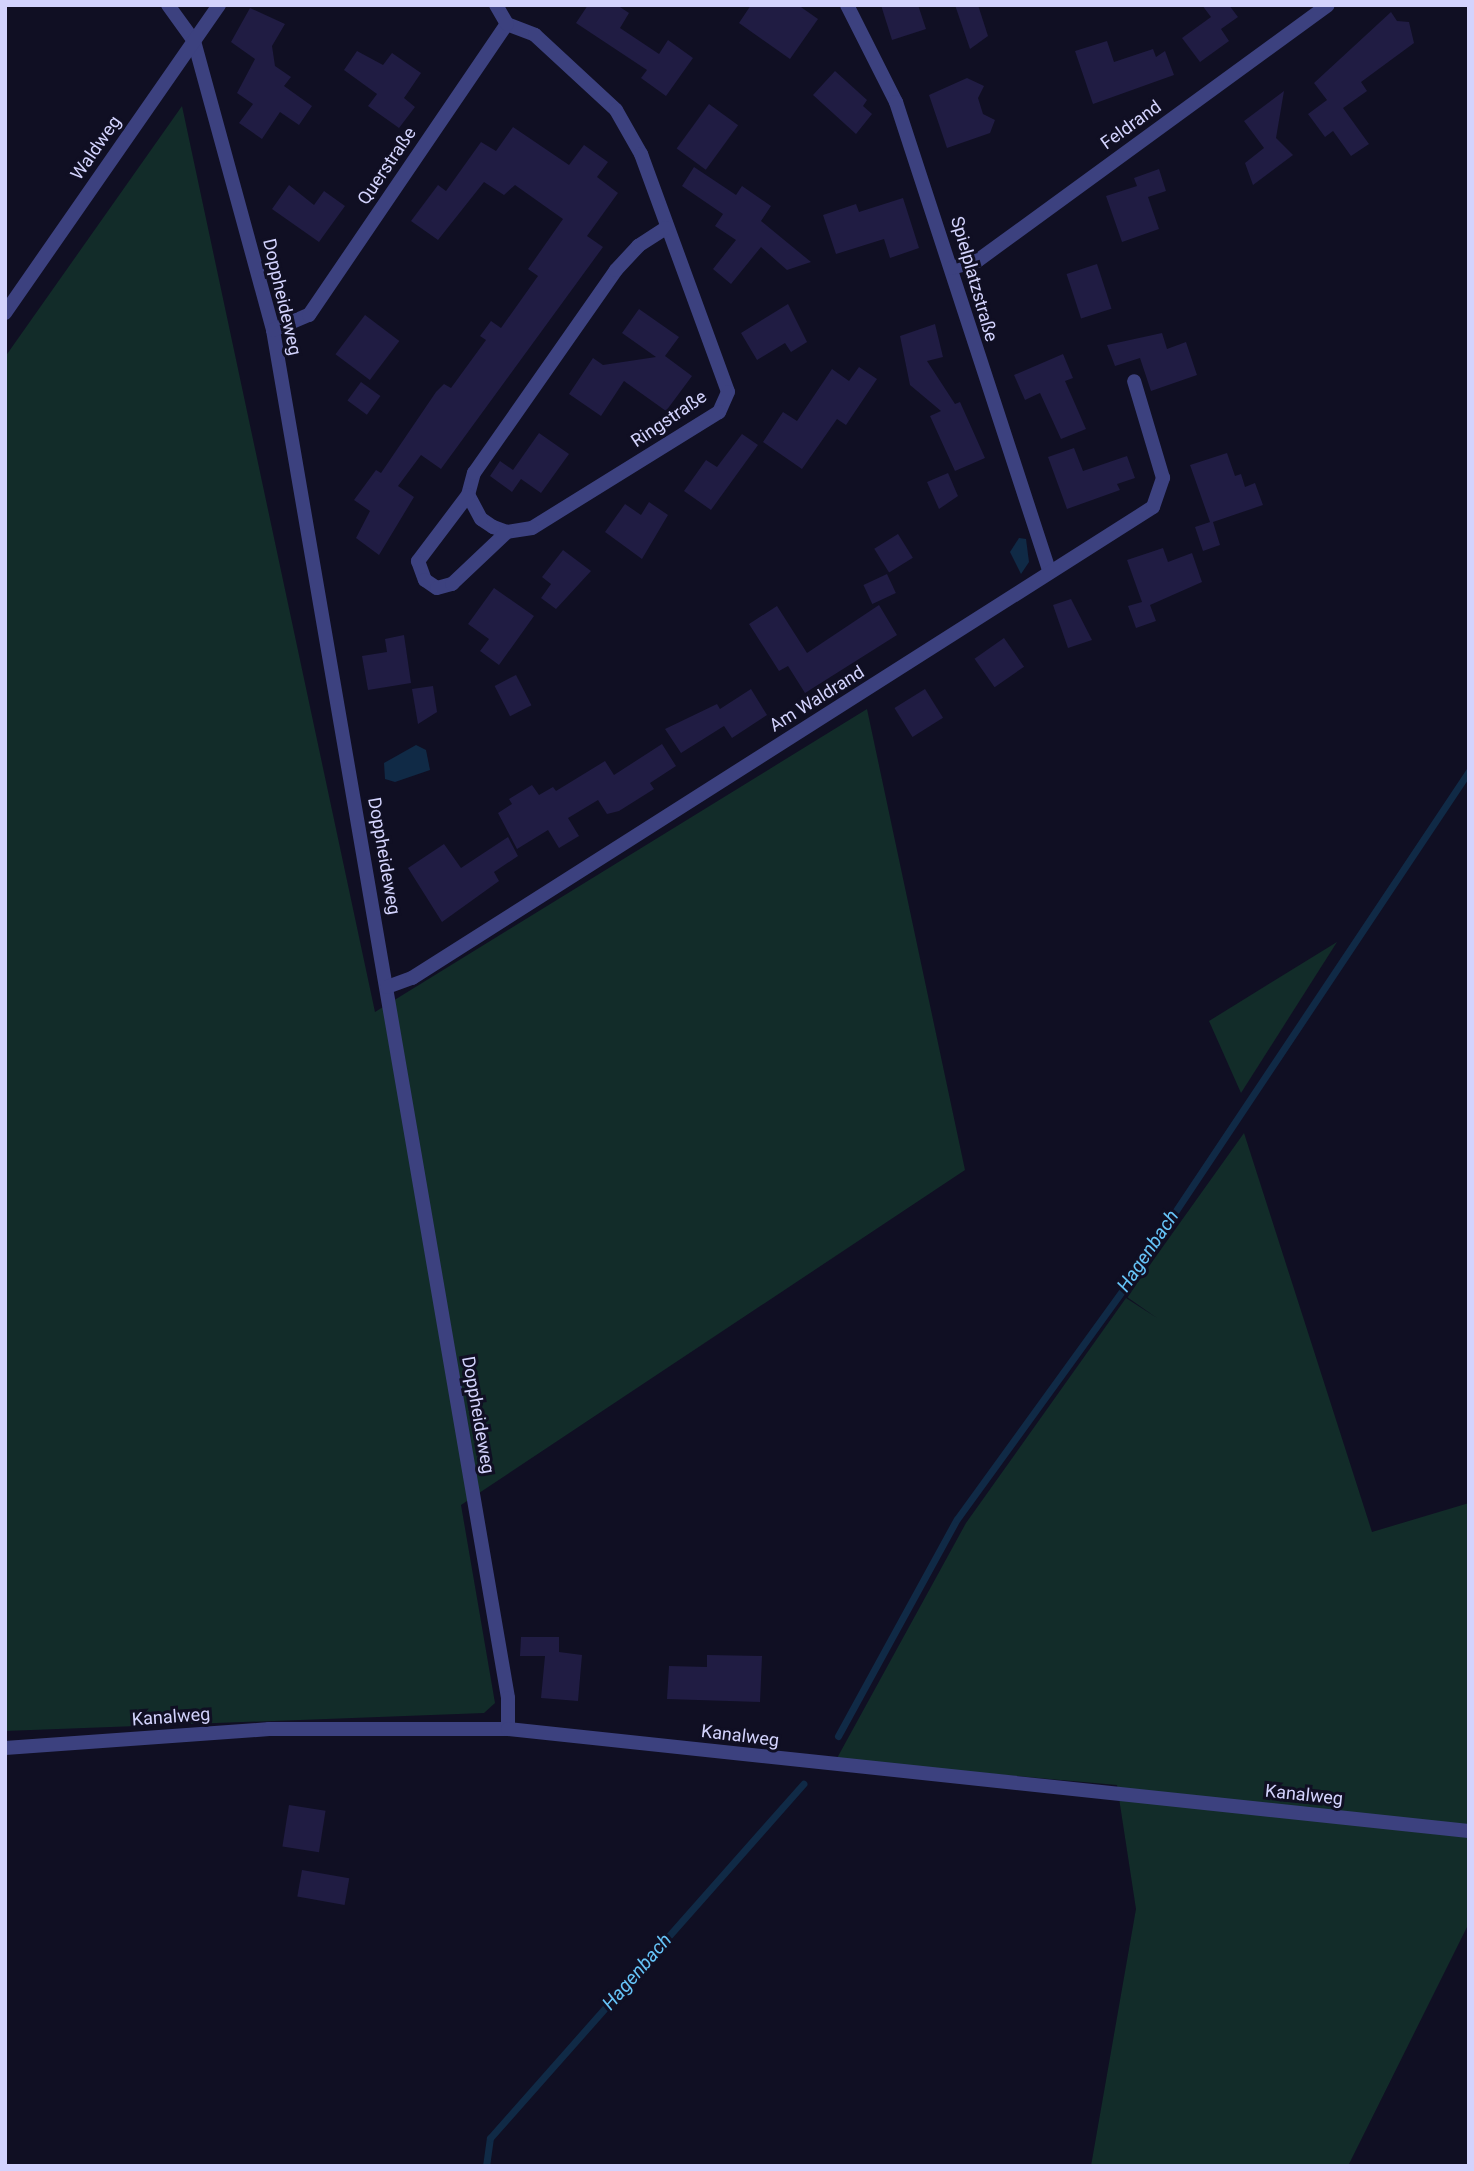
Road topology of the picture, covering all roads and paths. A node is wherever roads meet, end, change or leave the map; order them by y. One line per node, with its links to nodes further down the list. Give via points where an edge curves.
1 (168, 5): 7 (street, Doppheideweg)
2 (219, 5): 7 (street, Waldweg)
3 (496, 5): 6 (street)
4 (847, 5): 9 (street, Spielplatzstraße, via 897,102)
5 (1328, 5): 9 (street, Feldrand, via 977,261)
6 (507, 24): 8 (street, Ringstraße, via 535,35 616,110 641,154); 11 (street, Querstraße, via 309,315)
7 (194, 41): 10 (street, Waldweg); 11 (street, Doppheideweg)
8 (666, 228): 13 (street, Ringstraße, via 638,246 616,270 474,473); 14 (street, Ringstraße, via 728,392 719,412 532,528)
9 (951, 268): 15 (street, Spielplatzstraße)
10 (5, 313)
11 (273, 330): 16 (street, Doppheideweg)
12 (1134, 381): 15 (street, Am Waldrand, via 1163,478 1162,493 1153,507)
13 (468, 495): 14 (street, via 481,519); 14 (street, Ringstraße, via 418,561 425,580 437,588 452,584)
14 (507, 532)
15 (1049, 570): 16 (street, Am Waldrand, via 424,970)
16 (387, 987): 17 (street, Doppheideweg, via 508,1698)
17 (508, 1728): 18 (street, Kanalweg, via 269,1729); 19 (street, Kanalweg)
18 (5, 1748)
19 (1469, 1831)

